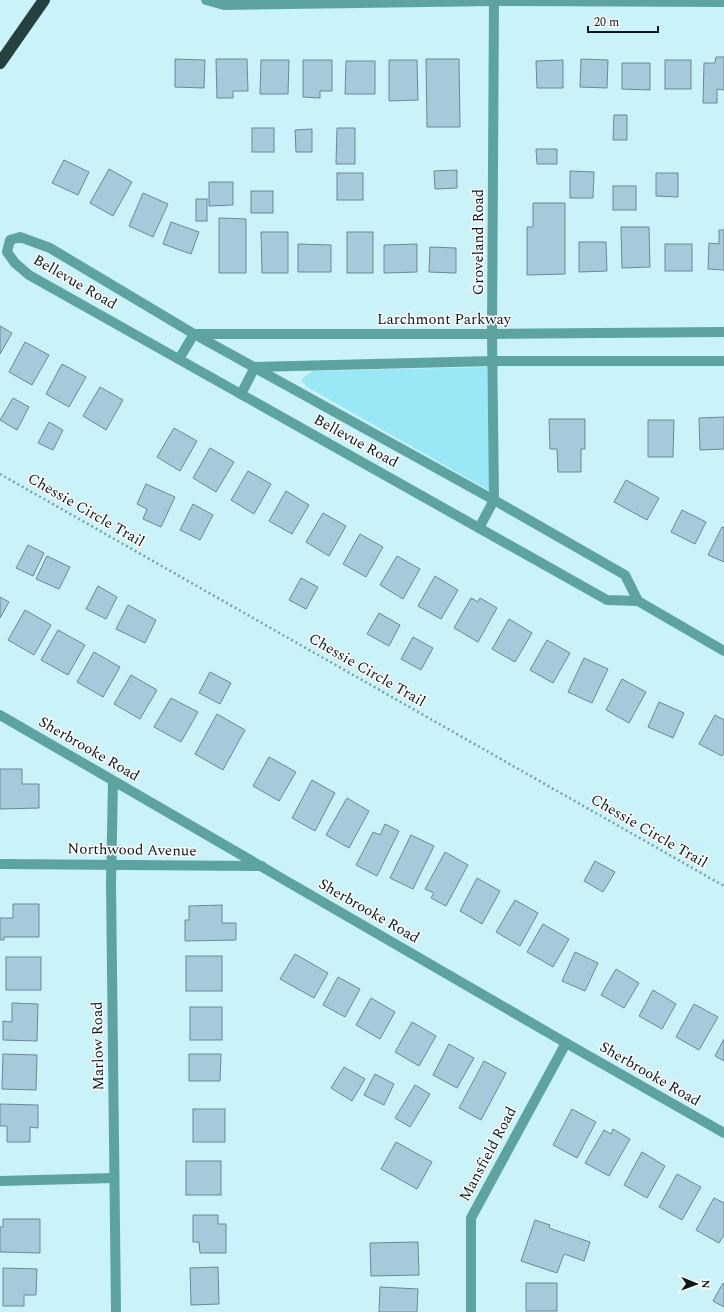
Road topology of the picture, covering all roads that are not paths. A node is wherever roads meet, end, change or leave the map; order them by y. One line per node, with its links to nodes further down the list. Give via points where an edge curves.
1 (44, 0): 5 (highway)
2 (206, 0): 3 (street, via 224,5)
3 (494, 1): 4 (street); 8 (street, Groveland Road)
4 (724, 2)
5 (0, 63)
6 (724, 332): 8 (street, Larchmont Parkway)
7 (194, 334): 8 (street, Larchmont Parkway); 9 (street); 9 (street, Bellevue Road, via 50,248 20,238 10,240 7,252 28,275); 12 (street, Bellevue Road)
8 (492, 334): 10 (street, Groveland Road)
9 (179, 359): 13 (street, Bellevue Road)
10 (493, 361): 11 (street); 12 (street); 14 (street, Groveland Road)
11 (724, 361)
12 (255, 367): 13 (street); 14 (street, Bellevue Road)
13 (242, 394): 15 (street, Bellevue Road)
14 (494, 500): 15 (street, Groveland Road); 16 (street, Bellevue Road, via 625,575)
15 (480, 528): 16 (street, Bellevue Road, via 607,600)
16 (638, 601): 17 (street, Bellevue Road)
17 (724, 651)
18 (0, 715): 19 (street, Sherbrooke Road)
19 (113, 780): 21 (street, Marlow Road); 22 (street, Sherbrooke Road)
20 (0, 864): 21 (street, Northwood Avenue)
21 (112, 864): 22 (street, Northwood Avenue); 25 (street, Marlow Road)
22 (263, 866): 23 (street, Sherbrooke Road)
23 (566, 1043): 24 (street, Sherbrooke Road); 28 (street, Mansfield Road, via 471,1218)
24 (724, 1133)
25 (114, 1178): 26 (street); 27 (street, Marlow Road)
26 (0, 1181)
27 (116, 1312)
28 (471, 1312)

